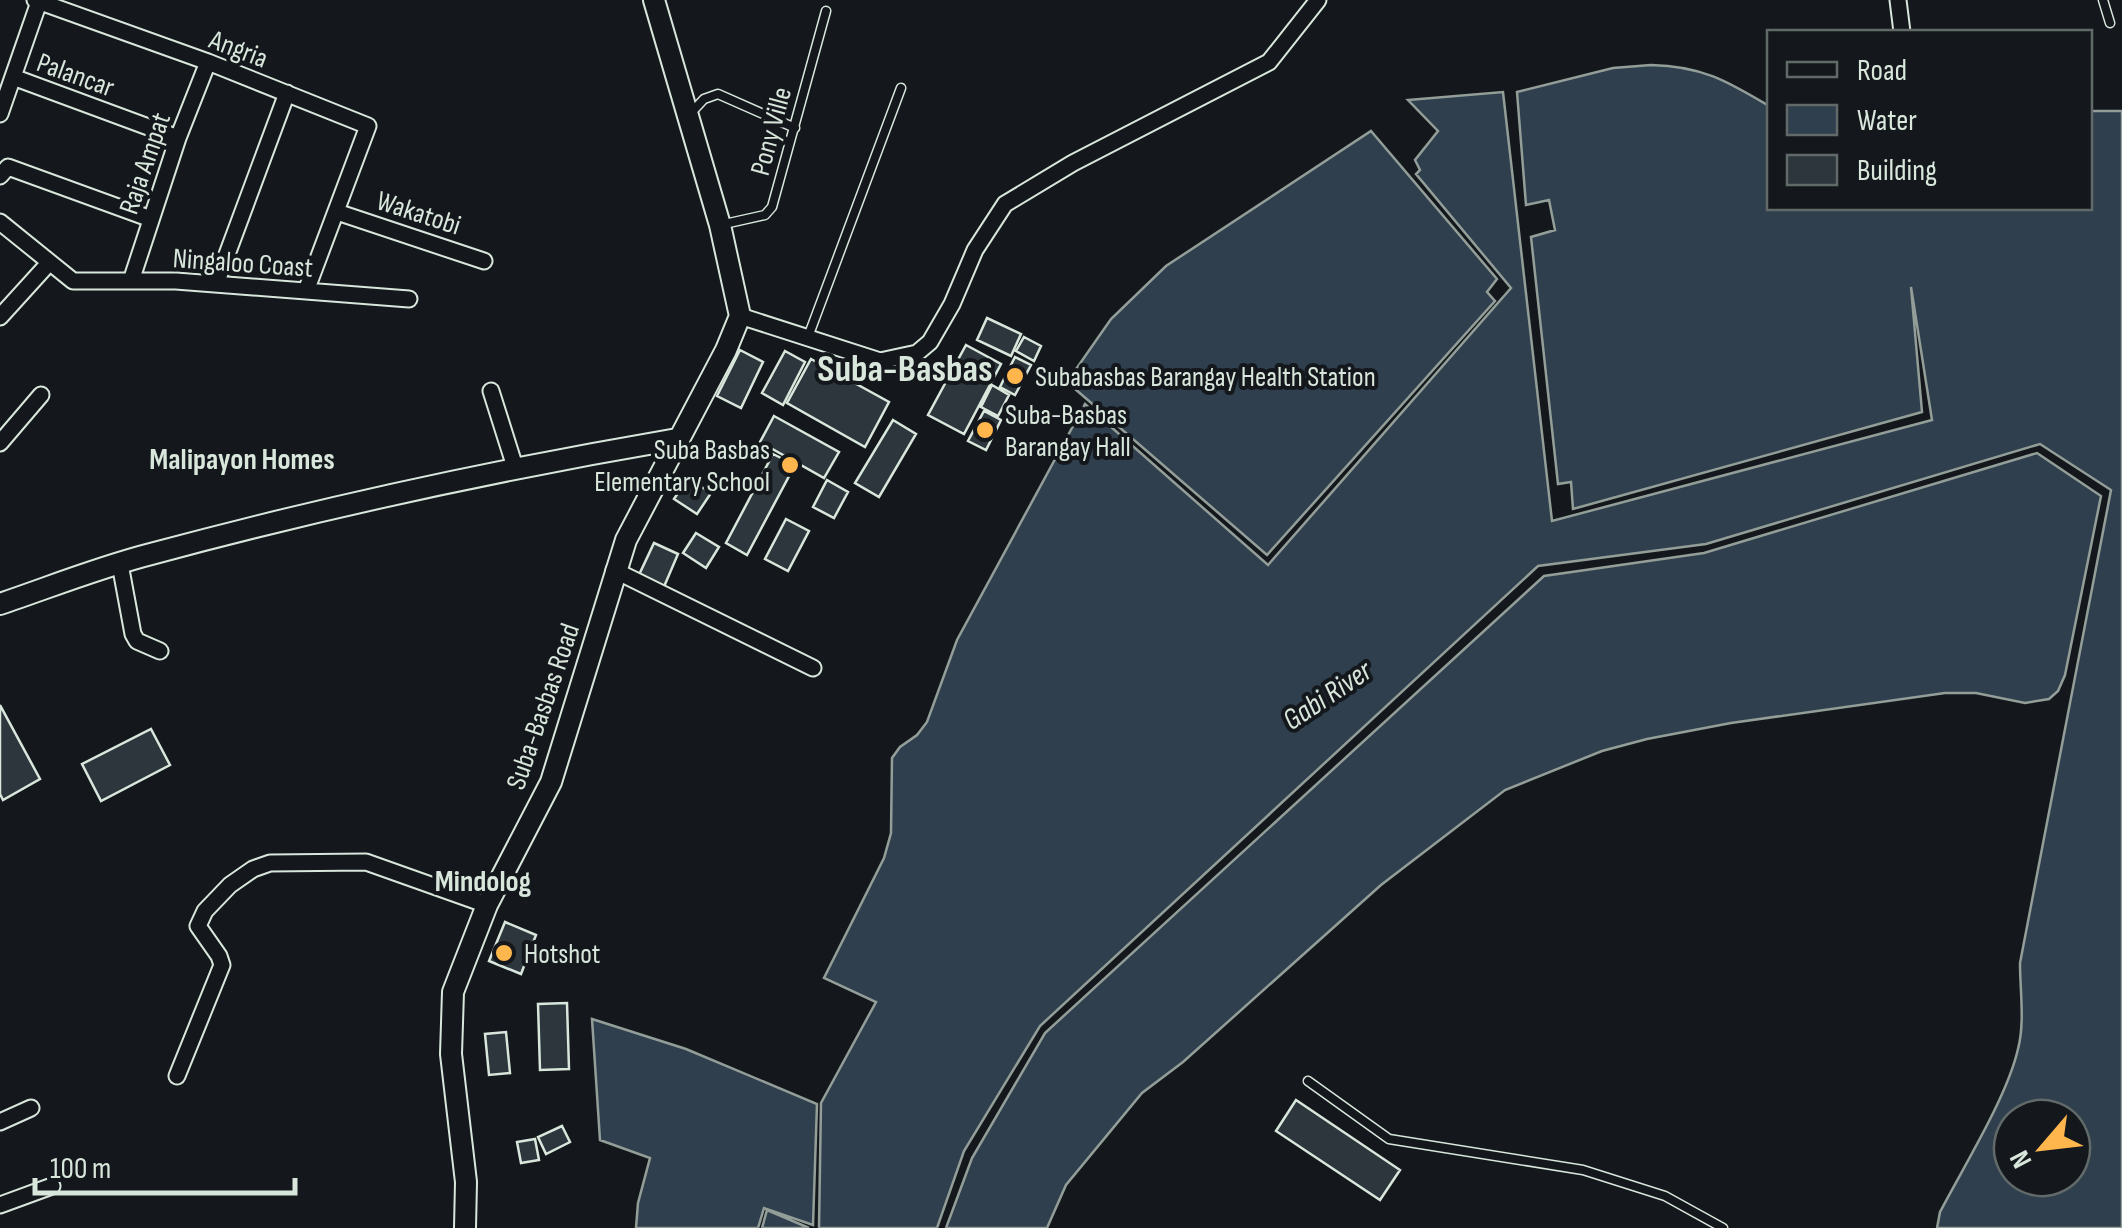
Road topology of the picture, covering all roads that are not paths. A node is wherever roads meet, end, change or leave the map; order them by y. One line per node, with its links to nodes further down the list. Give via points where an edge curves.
1 (654, 0): 14 (street)
2 (1318, 0): 30 (street, via 1269,62 1005,204 930,342 917,353 880,362)
3 (1898, 0): 8 (street)
4 (2103, 0): 7 (lane)
5 (37, 1): 9 (street, Angria); 10 (street)
6 (826, 10): 15 (lane, Pony Ville)
7 (2110, 23)
8 (1902, 30)
9 (208, 62): 12 (street, Angria); 16 (street, Raja Ampat)
10 (13, 77): 13 (street); 16 (street, Palancar)
11 (901, 88): 30 (lane)
12 (287, 93): 18 (street, Angria, via 368,126); 25 (street)
13 (0, 114)
14 (689, 115): 15 (lane, via 718,94); 21 (street)
15 (795, 128): 21 (lane, Pony Ville, via 772,207 764,216)
16 (178, 138): 19 (street, Raja Ampat)
17 (0, 176): 19 (street, via 8,167)
18 (338, 212): 22 (street, Wakatobi); 26 (street)
19 (152, 218): 24 (street, Raja Ampat)
20 (0, 222): 23 (street)
21 (720, 225): 29 (street)
22 (484, 260)
23 (48, 262): 24 (street, Ningaloo Coast, via 72,282); 28 (street)
24 (131, 281): 25 (street, Ningaloo Coast)
25 (216, 284): 26 (street, Ningaloo Coast)
26 (306, 291): 27 (street, Ningaloo Coast)
27 (410, 299)
28 (0, 316)
29 (740, 316): 30 (street); 33 (street, Suba-Basbas Road)
30 (808, 337)
31 (490, 390): 35 (street)
32 (42, 395): 34 (street)
33 (678, 440): 35 (street); 37 (street, Suba-Basbas Road)
34 (0, 444)
35 (514, 467): 36 (street)
36 (120, 564): 38 (street); 39 (street, via 133,634)
37 (614, 570): 40 (street); 41 (street, Suba-Basbas Road, via 551,782)
38 (0, 604)
39 (160, 651)
40 (812, 668)
41 (487, 904): 42 (street, via 366,862 253,869 205,911 198,926 222,965); 48 (street, Suba-Basbas Road, via 453,992 451,1015)
42 (177, 1076)
43 (1308, 1081): 49 (lane, via 1389,1139 1582,1170 1665,1196)
44 (31, 1108): 45 (street)
45 (0, 1122)
46 (52, 1186): 47 (street)
47 (0, 1204)
48 (465, 1228)
49 (1723, 1228)

